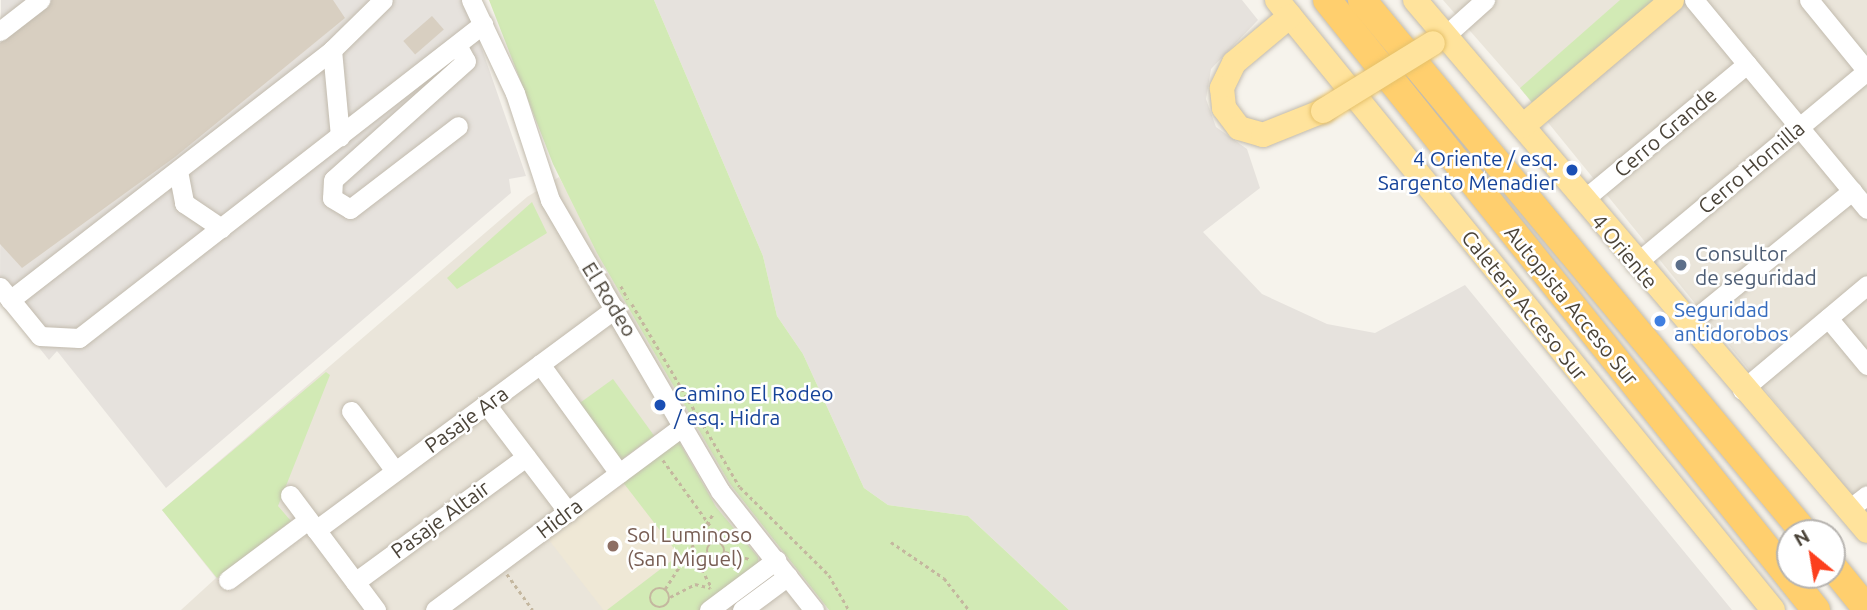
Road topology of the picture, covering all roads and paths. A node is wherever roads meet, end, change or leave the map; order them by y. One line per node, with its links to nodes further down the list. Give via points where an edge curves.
1 (40, 0): 13 (street)
2 (383, 0): 16 (street)
3 (471, 0): 12 (street, El Rodeo)
4 (1327, 0): 79 (highway, Autopista Acceso Sur)
5 (1362, 0): 49 (highway, Autopista Acceso Sur)
6 (1415, 0): 14 (main road, 4 Oriente)
7 (1485, 0): 14 (street)
8 (1672, 0): 20 (main road)
9 (1694, 0): 17 (street)
10 (1809, 0): 18 (street)
11 (1283, 8): 14 (main road, bridge, via 1234,63 1222,88 1224,108 1239,128 1263,135 1322,110); 78 (main road, Caletera Acceso Sur)
12 (483, 24): 15 (street); 32 (street, El Rodeo, via 522,109 550,200)
13 (0, 32)
14 (1440, 39): 20 (main road, 4 Oriente)
15 (457, 45): 19 (street, via 466,61 333,180 332,198 344,209 356,206); 22 (street)
16 (332, 50): 22 (street); 23 (street)
17 (1747, 64): 21 (street); 25 (street, Cerro Grande)
18 (1867, 71): 21 (street, Cerro Hornilla)
19 (458, 126)
20 (1523, 126): 25 (main road, 4 Oriente)
21 (1799, 127): 24 (street); 28 (street, Cerro Hornilla)
22 (340, 137): 27 (street)
23 (178, 171): 27 (street, via 184,203); 31 (street)
24 (1852, 191): 26 (street); 34 (street)
25 (1583, 200): 28 (main road, 4 Oriente)
26 (1867, 209)
27 (221, 228): 31 (street, via 79,338 40,336)
28 (1635, 264): 34 (main road, 4 Oriente)
29 (616, 278): 76 (path, via 740,487 828,575)
30 (1867, 285): 33 (street)
31 (5, 293)
32 (615, 309): 35 (street, Pasaje Ara); 40 (street, El Rodeo)
33 (1828, 318): 36 (street); 37 (street)
34 (1687, 326): 37 (main road, 4 Oriente)
35 (540, 364): 38 (street, Pasaje Ara); 44 (street)
36 (1867, 365)
37 (1742, 390): 46 (main road, 4 Oriente)
38 (486, 404): 42 (street); 43 (street, Pasaje Ara)
39 (351, 411): 43 (street)
40 (683, 426): 41 (street, Hidra); 59 (street, El Rodeo, via 729,504)
41 (654, 448): 44 (street, Hidra); 50 (path)
42 (526, 457): 47 (street); 64 (street, Pasaje Altair)
43 (395, 471): 51 (street, Pasaje Ara)
44 (619, 474): 47 (street, Hidra)
45 (290, 495): 51 (street)
46 (1858, 502): 52 (main road, 4 Oriente)
47 (568, 512): 60 (street, Hidra)
48 (713, 514): 50 (path)
49 (1793, 519)
50 (708, 522): 54 (path); 55 (path)
51 (312, 525): 63 (street, Pasaje Ara); 64 (street)
52 (1867, 531)
53 (891, 541): 77 (path, via 944,578)
54 (715, 542): 56 (path); 57 (path, via 707,547)
55 (692, 550): 61 (path); 66 (path)
56 (725, 552): 57 (path, via 718,561); 58 (path)
57 (709, 558): 61 (path)
58 (753, 560)
59 (776, 560): 62 (street, El Rodeo); 73 (street)
60 (499, 563): 71 (street, Hidra); 72 (path)
61 (703, 566): 67 (path, via 713,591 695,584)
62 (788, 576): 74 (street); 75 (street, El Rodeo)
63 (229, 580)
64 (355, 582): 70 (street)
65 (1846, 583): 69 (highway)
66 (665, 589): 67 (path); 68 (path, via 650,594)
67 (670, 597): 68 (path, via 664,607)
68 (653, 608)
69 (1867, 609)
70 (376, 610)
71 (435, 610)
72 (533, 610)
73 (709, 610)
74 (742, 610)
75 (814, 610)
76 (849, 610)
77 (969, 610)
78 (1773, 610)
79 (1816, 610)

